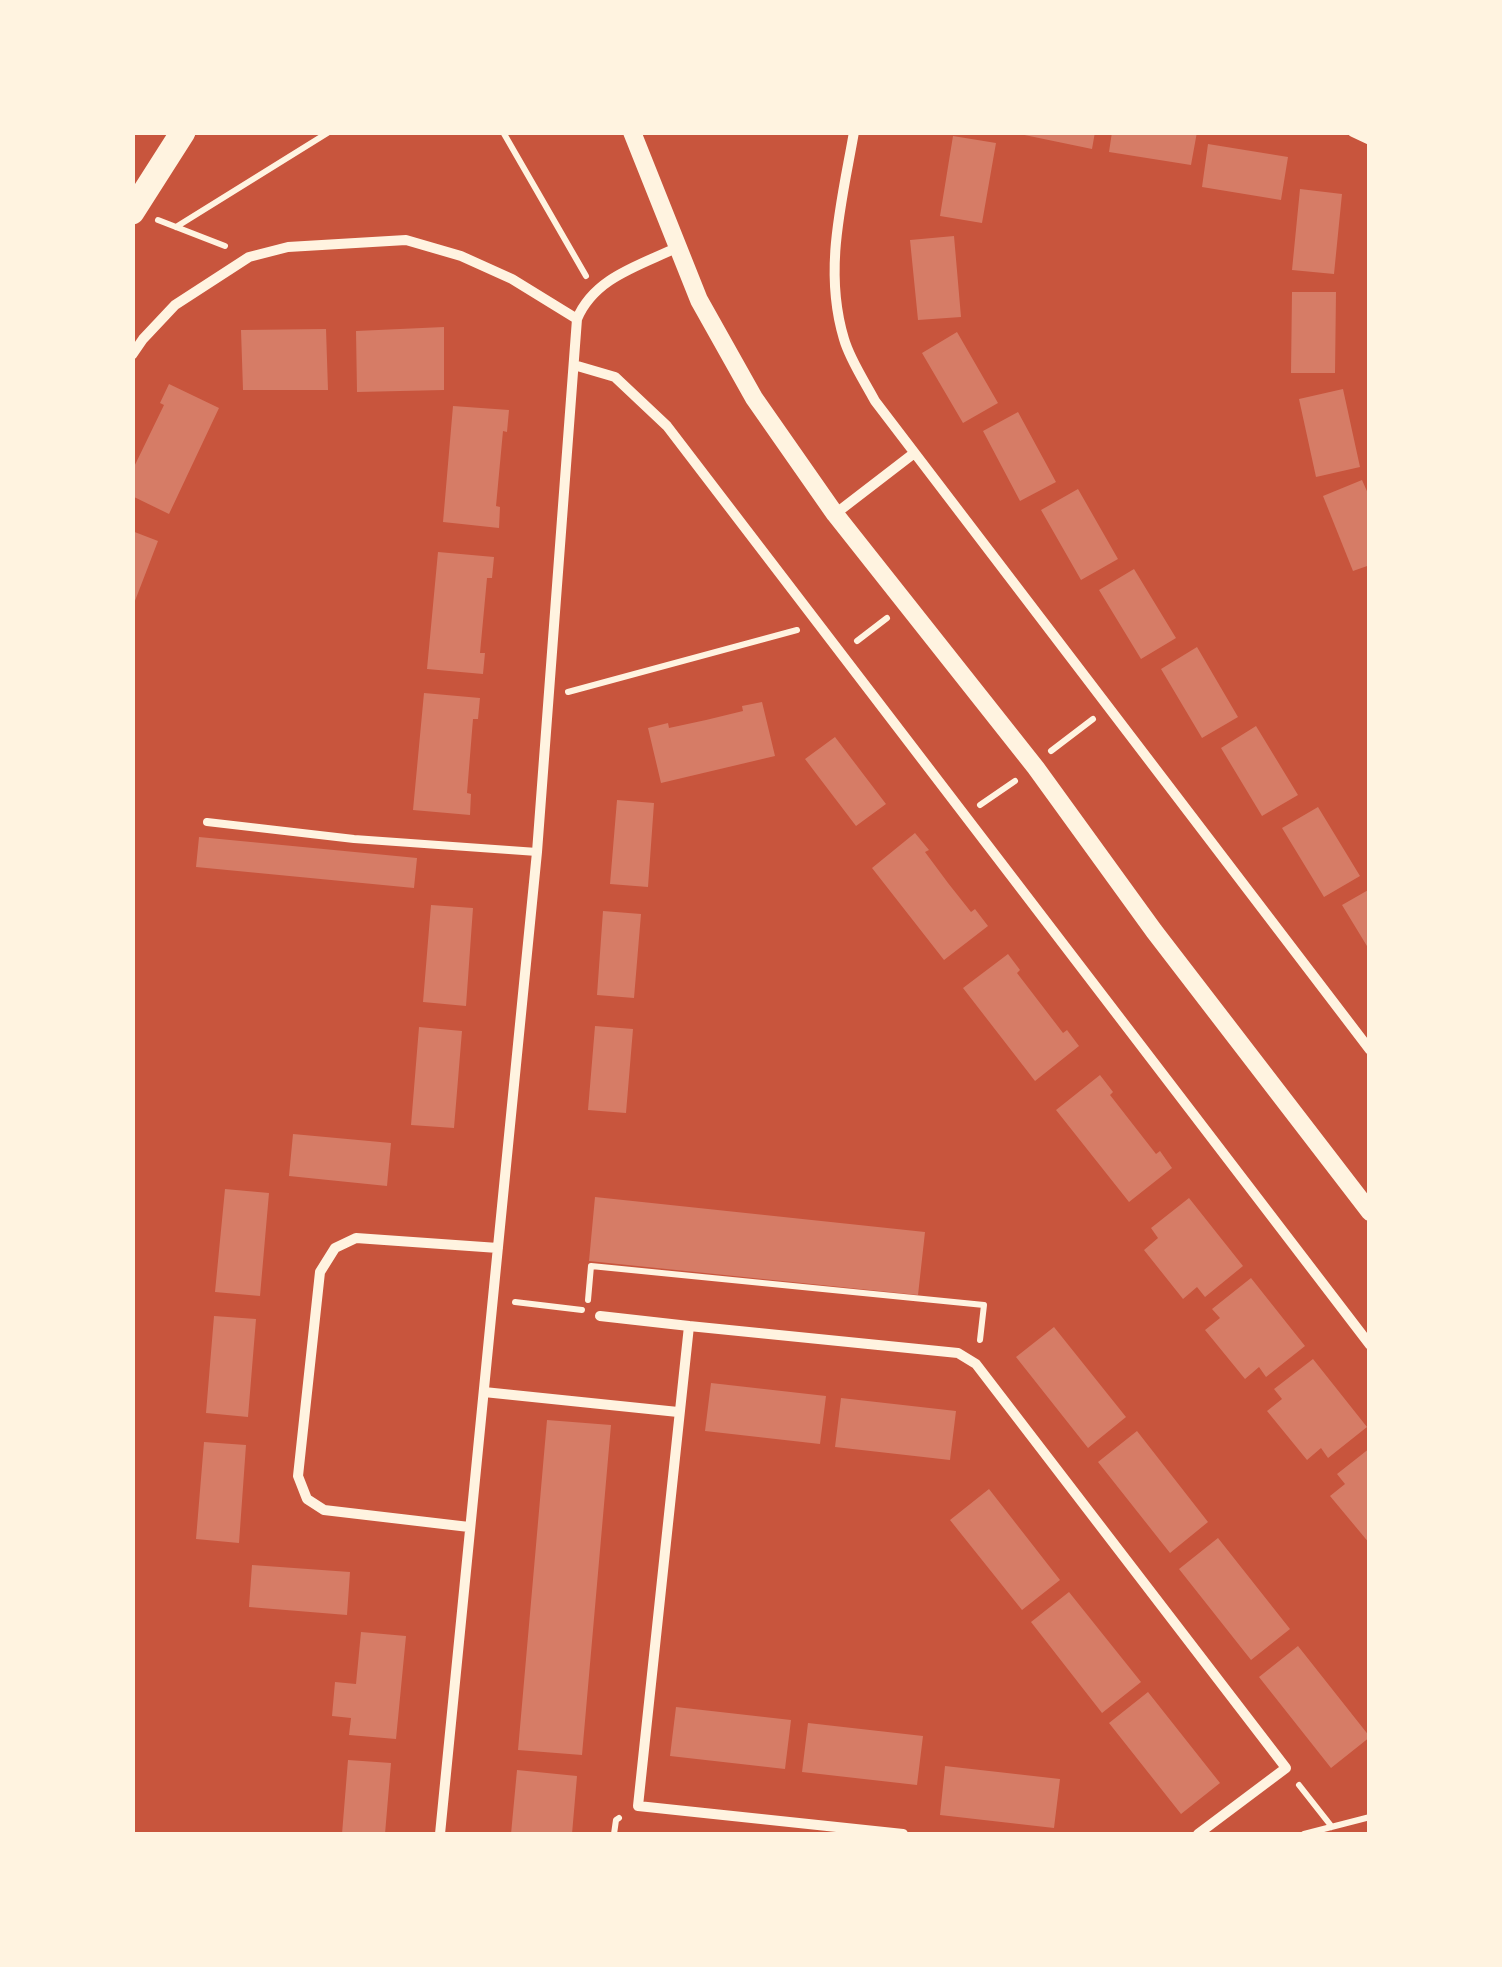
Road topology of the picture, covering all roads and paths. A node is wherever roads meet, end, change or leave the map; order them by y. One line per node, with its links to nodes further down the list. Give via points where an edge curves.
1 (183, 132): 8 (main road)
2 (329, 132): 9 (path)
3 (503, 132): 12 (path)
4 (632, 132): 10 (street)
5 (854, 132): 16 (street, via 834,243 844,342)
6 (1353, 132): 7 (street)
7 (1370, 140)
8 (133, 211): 9 (path)
9 (176, 227): 11 (path)
10 (676, 248): 12 (street); 17 (street, via 754,398)
11 (249, 257): 13 (street, via 288,247 406,240 512,279); 14 (street, via 175,305)
12 (594, 290): 13 (street)
13 (577, 319): 15 (street)
14 (132, 355)
15 (574, 365): 19 (street, via 616,378 667,426); 21 (street)
16 (913, 454): 17 (street); 24 (street)
17 (835, 514): 18 (street)
18 (906, 604): 20 (path); 25 (street)
19 (818, 624): 20 (street); 21 (path)
20 (840, 654): 30 (street)
21 (551, 696): 23 (street)
22 (207, 822): 23 (lane)
23 (537, 852): 26 (street)
24 (1370, 1050)
25 (1370, 1212)
26 (498, 1248): 27 (street); 34 (street, via 356,1238 336,1248 320,1272 298,1476 307,1499 324,1510)
27 (494, 1300): 31 (path, via 587,1311 592,1266 984,1305); 32 (street)
28 (600, 1316): 29 (street)
29 (688, 1326): 31 (street, via 958,1354); 33 (street)
30 (1370, 1345)
31 (976, 1364): 35 (street)
32 (484, 1392): 33 (street); 34 (street)
33 (678, 1412): 37 (street, via 638,1806)
34 (469, 1526): 39 (street)
35 (1286, 1768): 38 (path); 42 (street)
36 (1370, 1817): 38 (path)
37 (743, 1819): 40 (street); 41 (street)
38 (1332, 1827): 43 (path)
39 (440, 1834)
40 (742, 1834)
41 (903, 1834)
42 (1198, 1834)
43 (1304, 1834)

